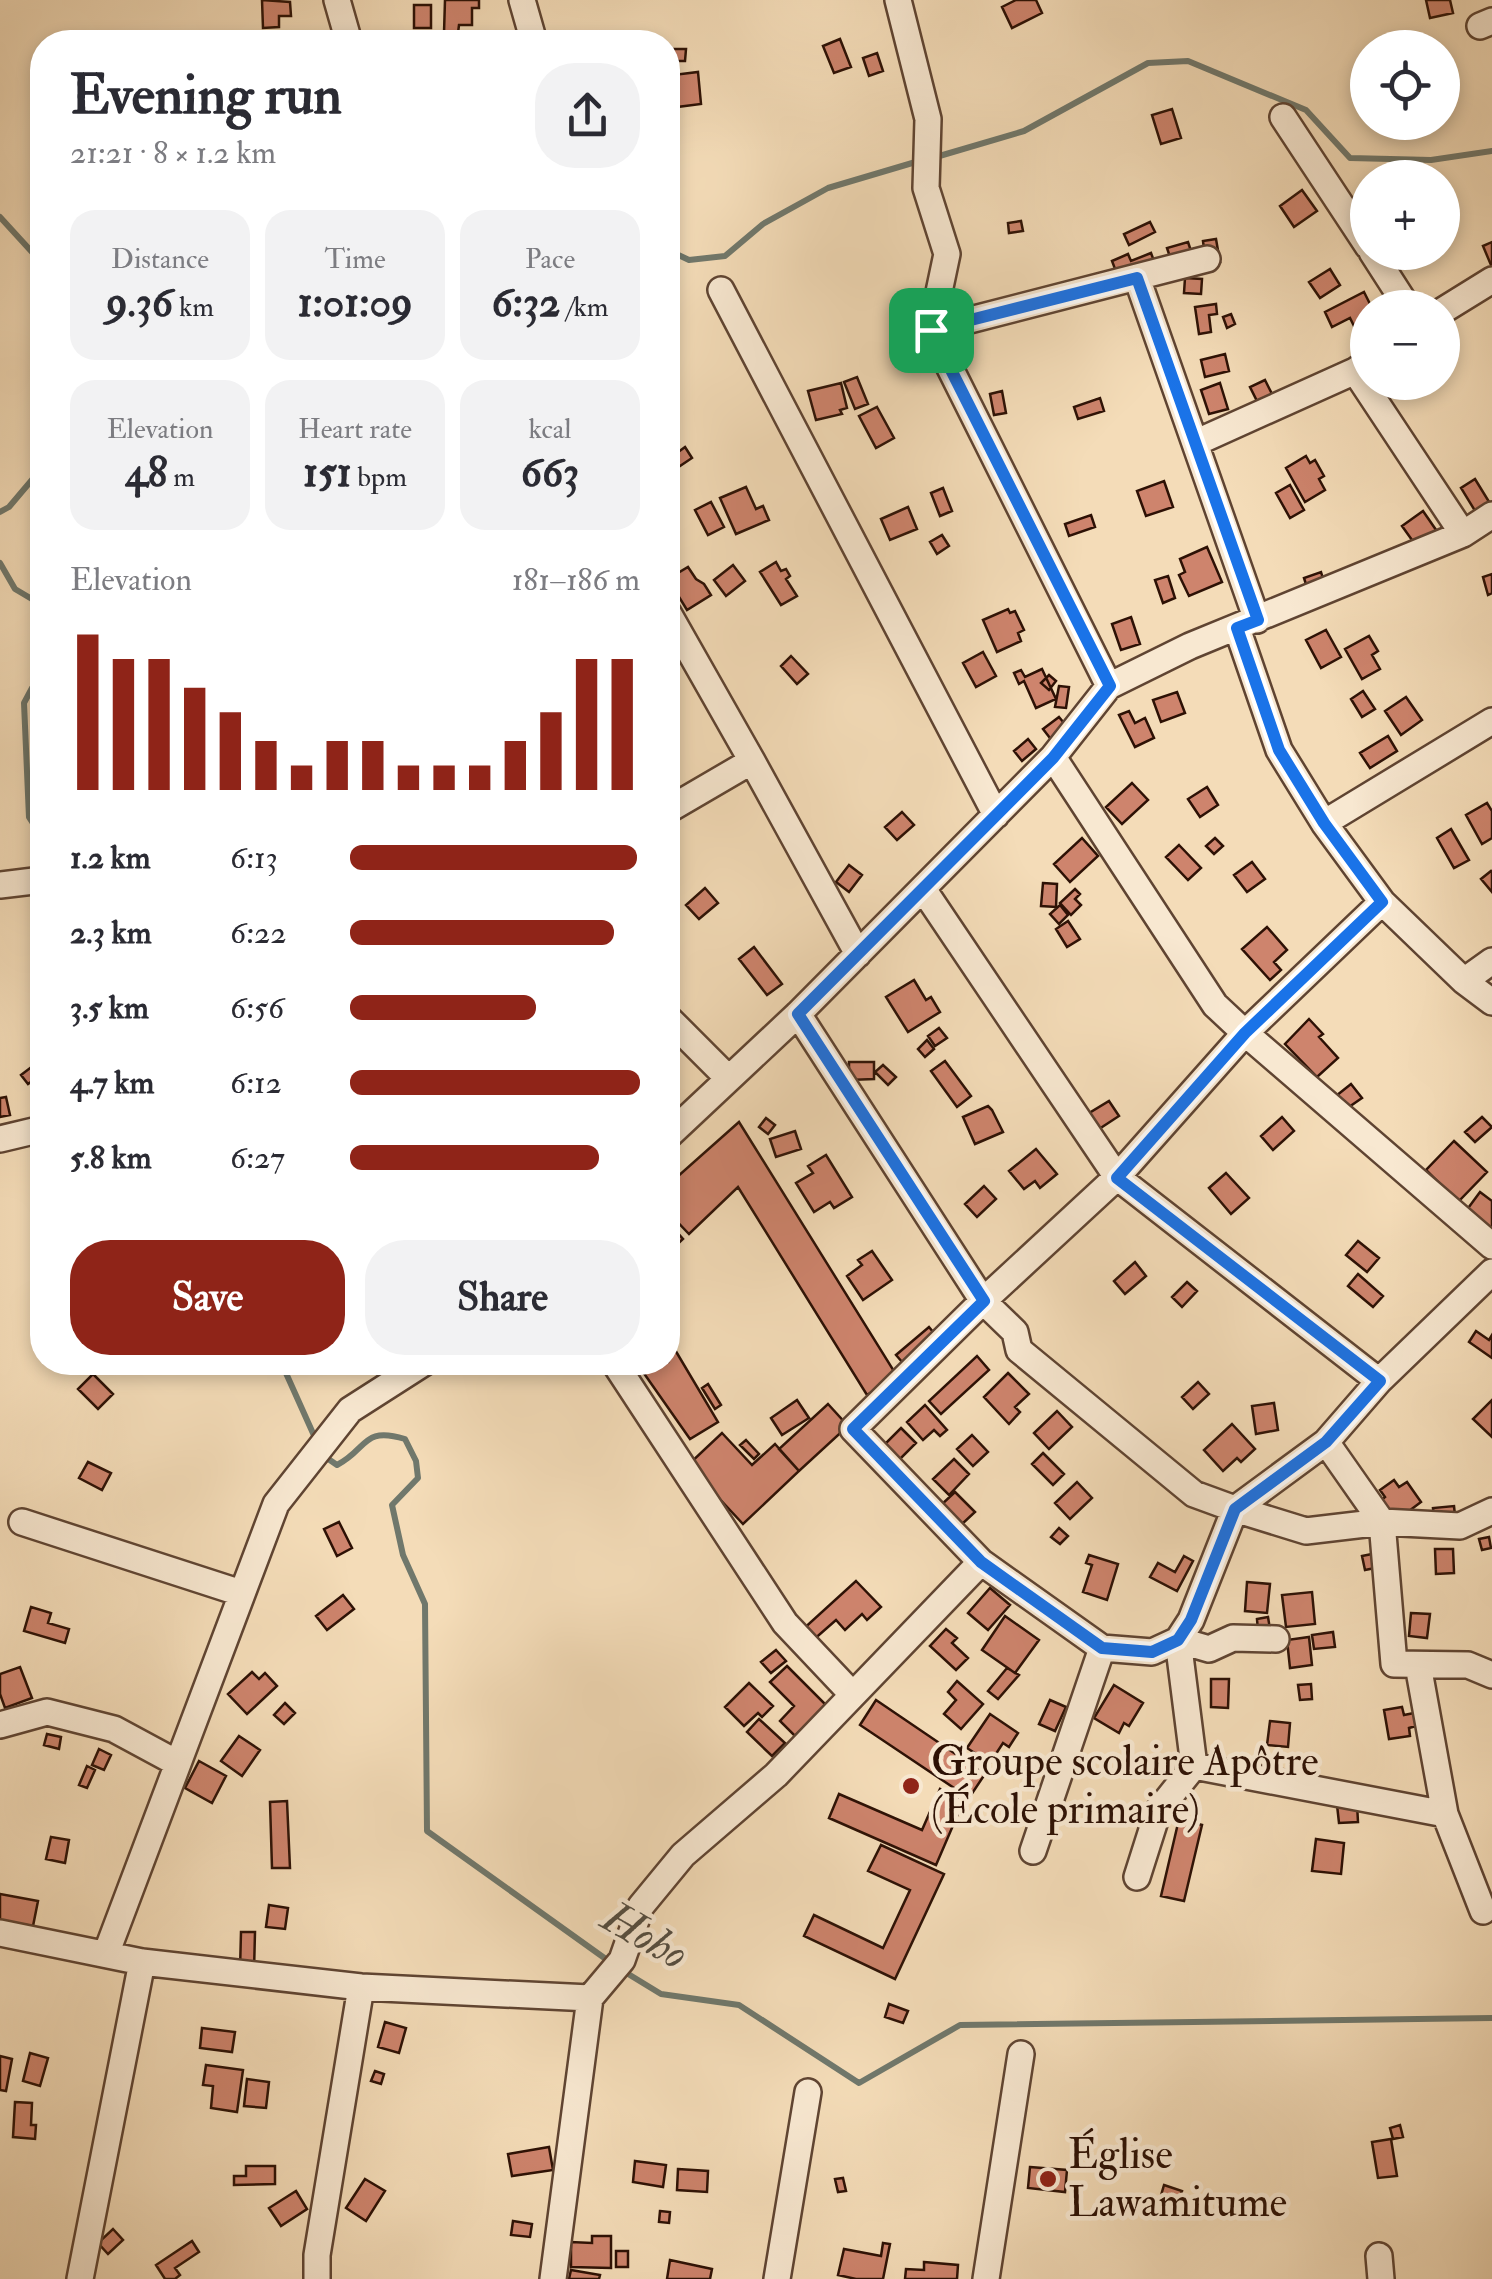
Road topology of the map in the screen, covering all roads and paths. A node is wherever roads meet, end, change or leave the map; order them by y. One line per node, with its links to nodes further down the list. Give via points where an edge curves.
1 (337, 0): 4 (street)
2 (522, 0): 5 (street)
3 (898, 0): 13 (street, via 928,119 926,188 947,254)
4 (346, 30)
5 (531, 30)
6 (1283, 116): 7 (street)
7 (1350, 218)
8 (1206, 259): 9 (street)
9 (1137, 278): 13 (street); 16 (street)
10 (1492, 280): 12 (street)
11 (721, 290): 26 (street)
12 (1460, 300)
13 (931, 330): 21 (street)
14 (1350, 372): 16 (street)
15 (1381, 400): 18 (street)
16 (1195, 443): 19 (street)
17 (1492, 514): 18 (street)
18 (1462, 534): 19 (street)
19 (1247, 624): 21 (street); 27 (street, via 1279,750)
20 (680, 634): 24 (street)
21 (1110, 686): 23 (street)
22 (1492, 721): 27 (street)
23 (1053, 758): 26 (street); 38 (street, via 1215,1005)
24 (752, 761): 25 (street); 32 (street)
25 (680, 803)
26 (996, 815): 30 (street)
27 (1324, 823): 31 (street)
28 (30, 881): 29 (street)
29 (0, 885)
30 (922, 890): 32 (street); 43 (street)
31 (1382, 902): 34 (street); 38 (street)
32 (858, 954): 36 (street)
33 (1492, 961): 34 (street)
34 (1464, 981): 35 (street)
35 (1492, 1002)
36 (798, 1014): 39 (street); 46 (street)
37 (680, 1030): 39 (street)
38 (1245, 1033): 43 (street); 44 (street)
39 (728, 1078): 40 (street)
40 (680, 1124)
41 (30, 1132): 42 (street)
42 (0, 1139)
43 (1117, 1178): 46 (street); 49 (street)
44 (1492, 1246)
45 (1492, 1272): 49 (street)
46 (984, 1301): 51 (street, via 1014,1332 1019,1350 1194,1494); 55 (street, via 853,1429)
47 (405, 1375): 56 (street, via 350,1410 276,1504)
48 (623, 1375): 62 (street, via 785,1623)
49 (1380, 1381): 50 (street)
50 (1326, 1442): 51 (street); 54 (street)
51 (1235, 1509): 54 (street, via 1306,1531); 57 (street)
52 (1492, 1511): 54 (street, via 1460,1526)
53 (22, 1522): 56 (street)
54 (1382, 1522): 60 (street, via 1394,1664)
55 (981, 1562): 59 (street); 62 (street)
56 (241, 1594): 64 (street)
57 (1178, 1640): 58 (street, via 1209,1649 1233,1638); 59 (street, via 1152,1652); 65 (street)
58 (1276, 1640)
59 (1102, 1648): 67 (street)
60 (1418, 1665): 61 (street, via 1468,1665); 66 (street)
61 (1492, 1675)
62 (853, 1695): 74 (street, via 776,1775 684,1855 641,1906 618,1966)
63 (0, 1725): 64 (street, via 46,1712 114,1729)
64 (177, 1762): 71 (street)
65 (1194, 1766): 66 (street); 68 (street, via 1158,1811)
66 (1445, 1814): 69 (street)
67 (1033, 1852)
68 (1137, 1877)
69 (1483, 1911)
70 (0, 1933): 71 (street)
71 (106, 1954): 72 (street)
72 (142, 1962): 73 (street); 77 (street)
73 (361, 1987): 74 (street); 78 (street)
74 (590, 1998): 79 (street)
75 (1020, 2054): 81 (street)
76 (808, 2092): 80 (street)
77 (80, 2279)
78 (317, 2279)
79 (552, 2279)
80 (777, 2279)
81 (986, 2279)

